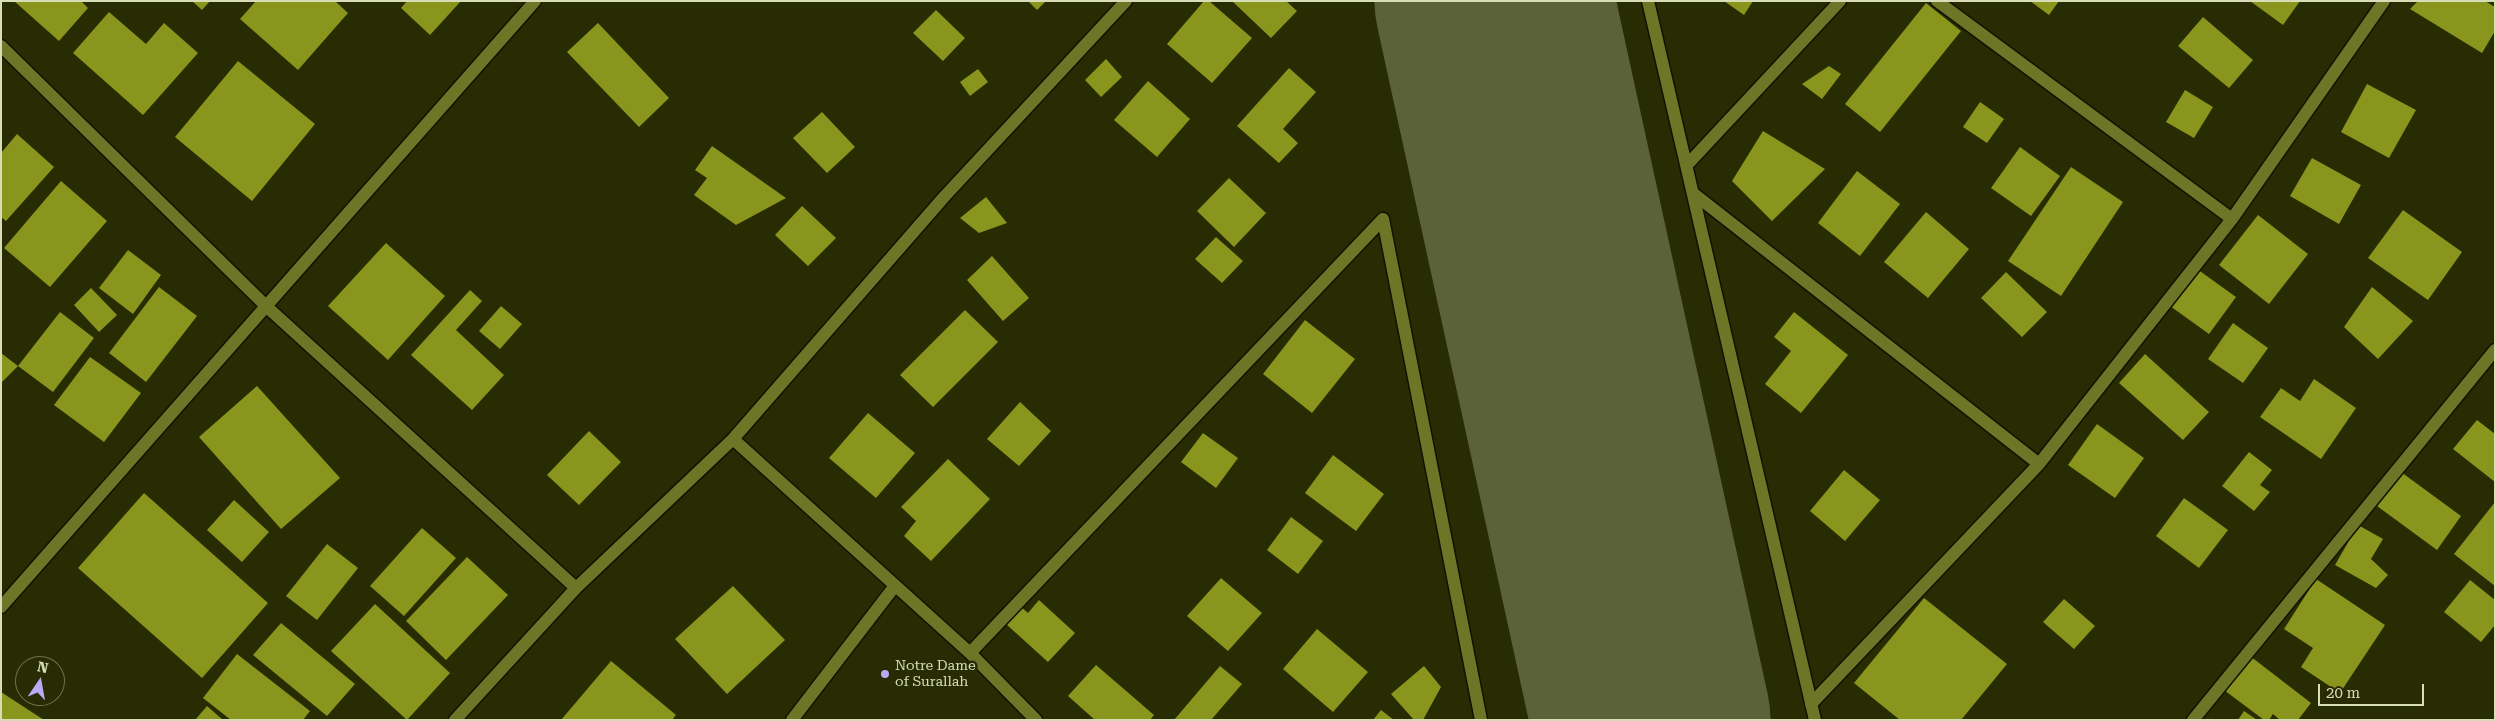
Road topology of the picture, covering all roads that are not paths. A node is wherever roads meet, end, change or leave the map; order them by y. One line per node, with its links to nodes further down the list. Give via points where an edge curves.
1 (535, 1): 11 (street)
2 (1126, 1): 13 (street, via 944,197)
3 (1648, 1): 8 (street)
4 (1840, 1): 8 (street)
5 (1937, 1): 10 (street)
6 (2384, 1): 10 (street)
7 (1, 46): 11 (street)
8 (1687, 165): 9 (street)
9 (1694, 194): 14 (street); 19 (street)
10 (2232, 219): 14 (street)
11 (267, 307): 15 (street); 17 (street)
12 (2495, 350): 25 (street)
13 (733, 439): 15 (street); 16 (street)
14 (2039, 464): 19 (street)
15 (576, 588): 20 (street)
16 (894, 588): 18 (street); 21 (street)
17 (1, 606)
18 (970, 653): 22 (street); 23 (street, via 1383,219)
19 (1811, 704): 24 (street)
20 (455, 720)
21 (792, 720)
22 (1036, 720)
23 (1481, 720)
24 (1815, 720)
25 (2193, 720)

